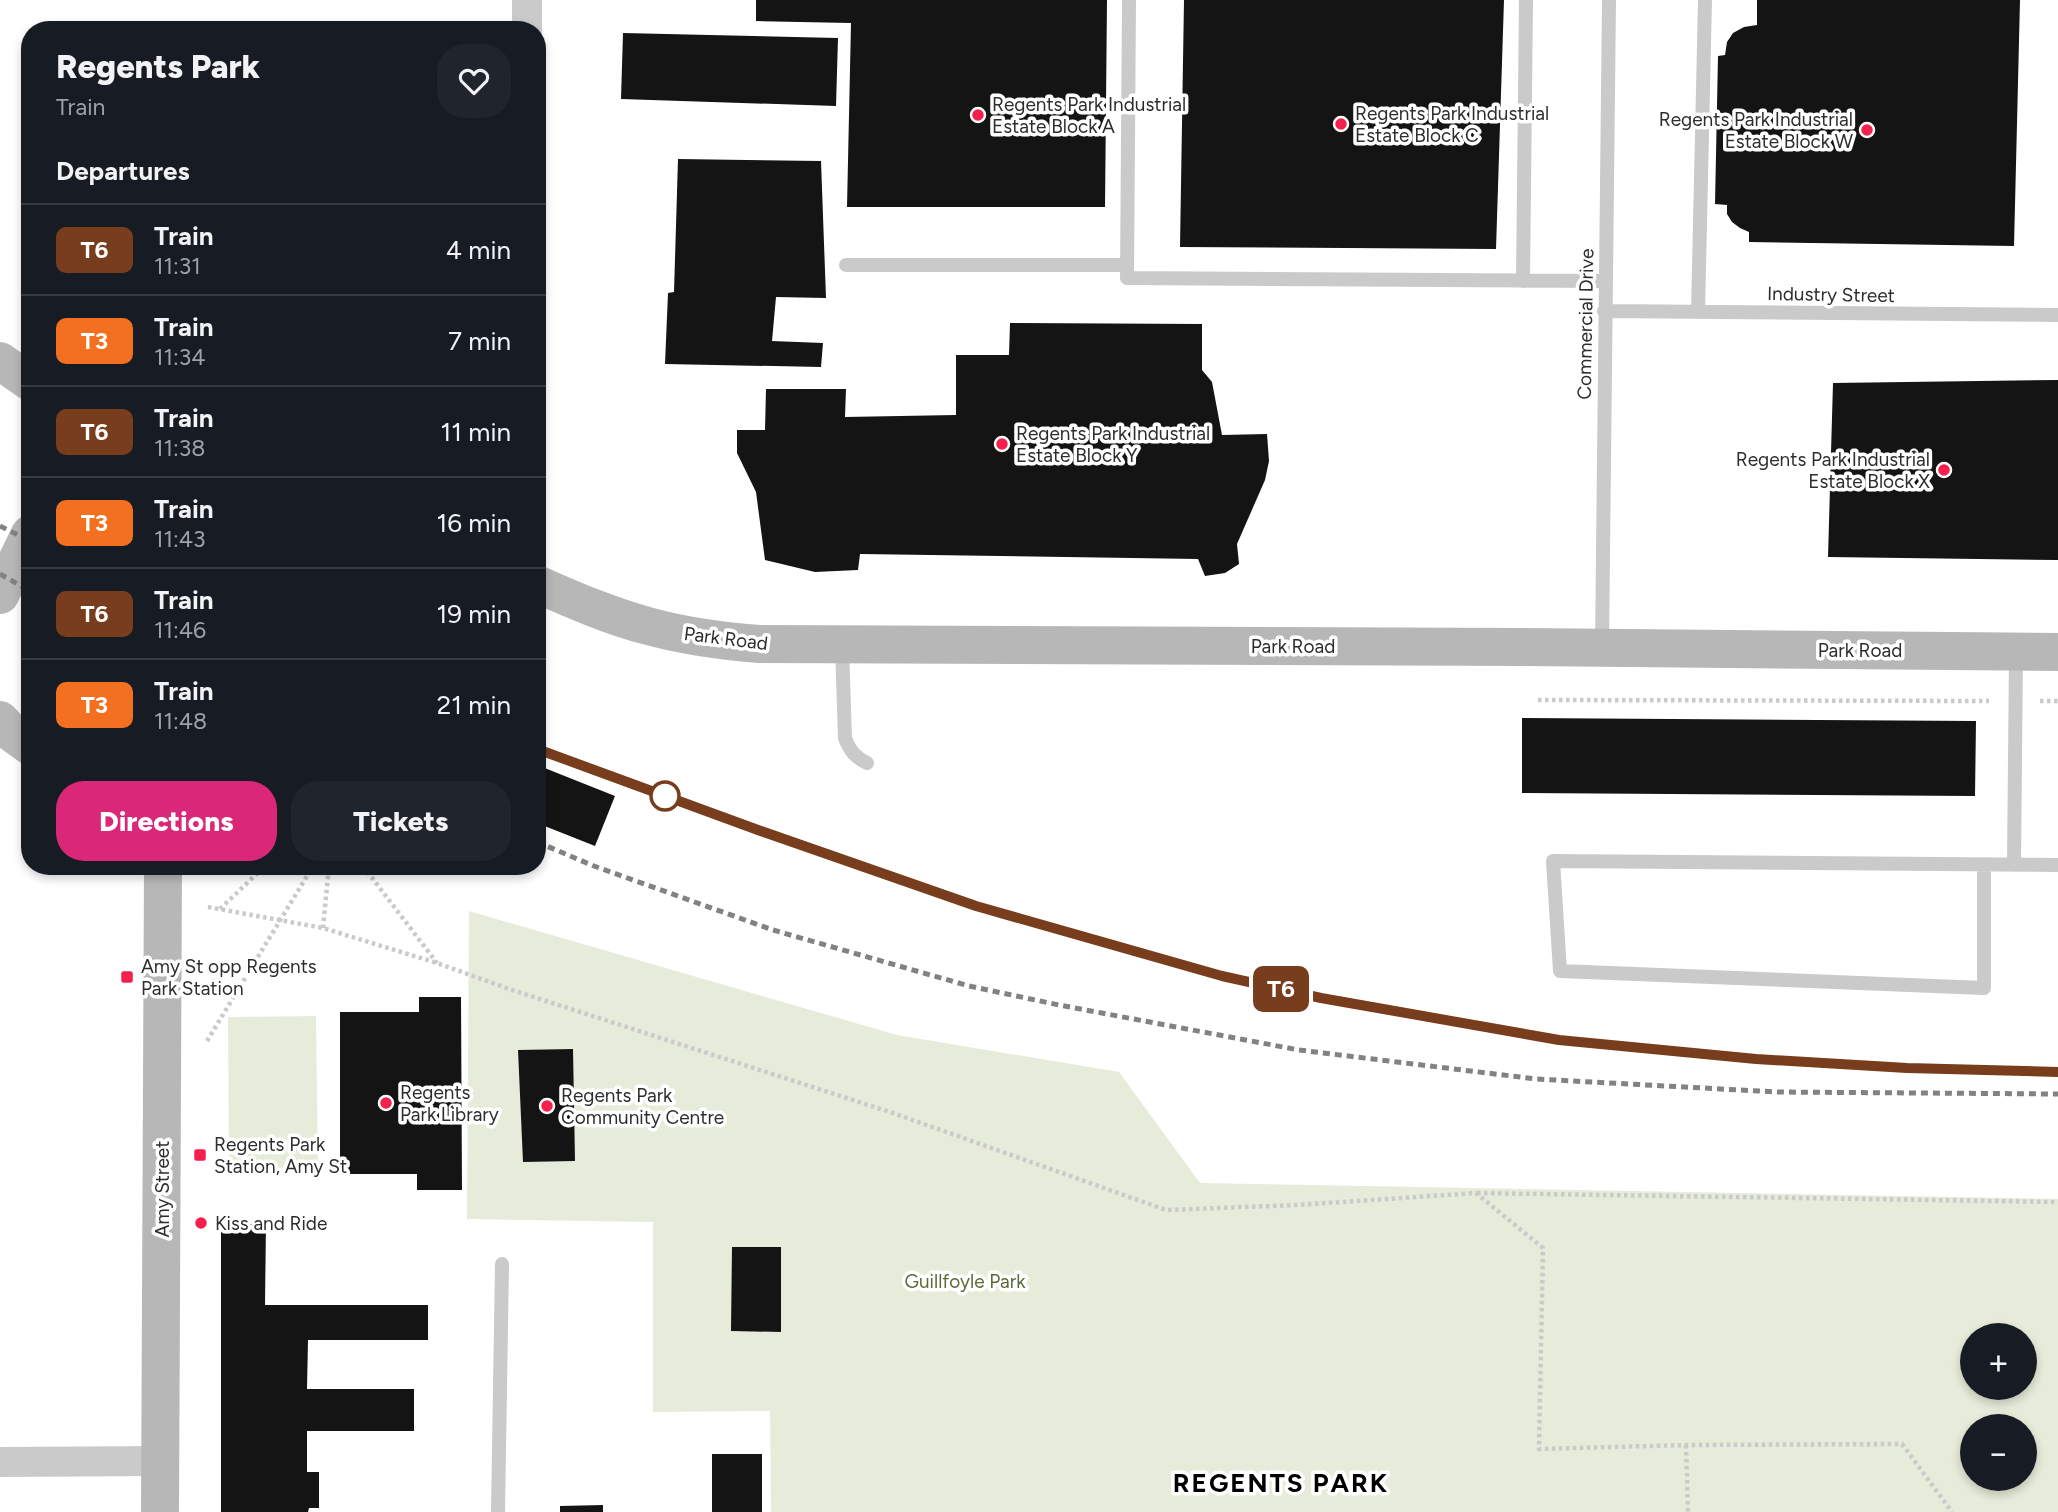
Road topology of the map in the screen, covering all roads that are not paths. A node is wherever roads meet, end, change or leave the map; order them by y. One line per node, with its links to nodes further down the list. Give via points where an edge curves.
1 (527, 0): 6 (street)
2 (1129, 0): 8 (lane)
3 (1526, 0): 9 (lane)
4 (1609, 0): 10 (lane, Commercial Drive)
5 (1705, 0): 12 (lane)
6 (527, 21)
7 (846, 265): 8 (lane)
8 (1127, 265): 9 (lane, via 1127,278)
9 (1523, 281): 10 (lane)
10 (1605, 281): 11 (lane, Commercial Drive)
11 (1604, 311): 12 (lane, Industry Street); 20 (lane, Commercial Drive)
12 (1698, 312): 13 (lane, Industry Street)
13 (2058, 315)
14 (0, 361): 15 (main road)
15 (21, 376)
16 (21, 553): 18 (main road)
17 (546, 588): 19 (main road, Park Road, via 648,626 706,639)
18 (0, 596)
19 (842, 646): 20 (main road, Park Road); 25 (lane, via 845,738 857,758)
20 (1602, 648): 21 (main road, Park Road)
21 (2016, 652): 22 (main road, Park Road); 27 (lane)
22 (2058, 652)
23 (0, 720): 24 (main road)
24 (21, 740)
25 (867, 763)
26 (1984, 865): 26 (lane, via 1553,861 1560,971 1984,988); 27 (lane)
27 (2014, 865): 28 (lane)
28 (2058, 865)
29 (163, 875): 31 (main road, Amy Street)
30 (502, 1264): 34 (lane)
31 (160, 1461): 32 (street); 33 (main road, Amy Street)
32 (0, 1462)
33 (160, 1512)
34 (498, 1512)

